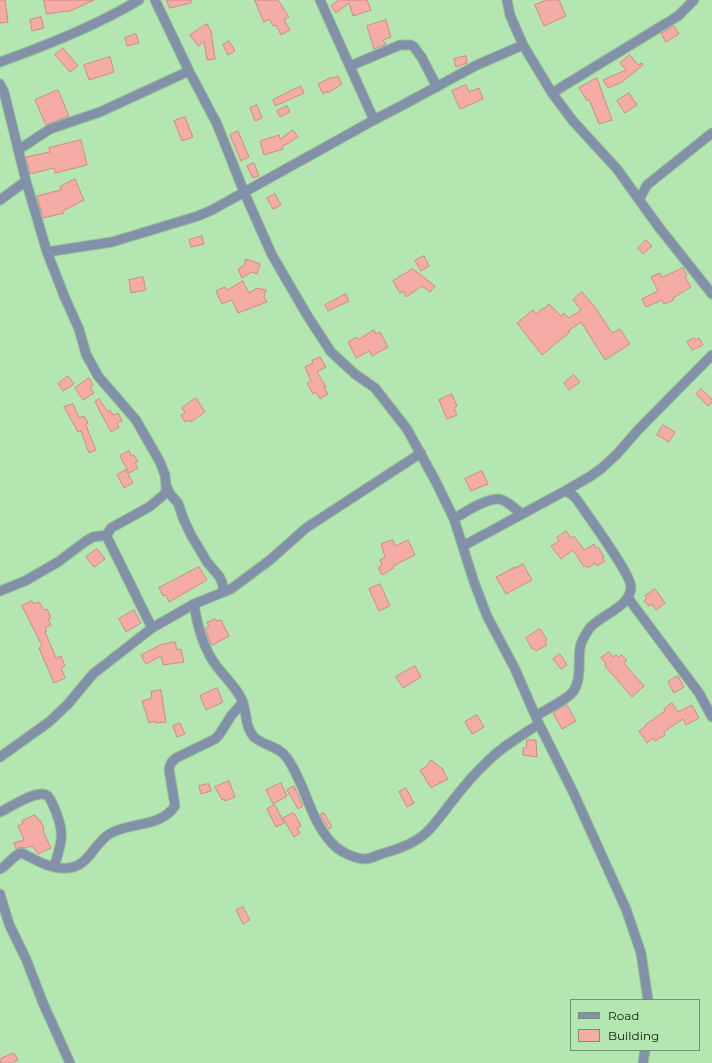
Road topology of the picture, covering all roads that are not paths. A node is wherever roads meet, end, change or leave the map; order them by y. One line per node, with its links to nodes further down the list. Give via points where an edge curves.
1 (139, 0): 7 (street, via 88,27)
2 (155, 0): 9 (street)
3 (320, 0): 8 (street)
4 (507, 0): 6 (street, via 510,15)
5 (694, 0): 12 (street, via 678,16)
6 (523, 45): 11 (street, via 477,65); 12 (street)
7 (0, 62)
8 (350, 66): 11 (street, via 400,45 411,45 422,58); 13 (street)
9 (189, 71): 15 (street, via 100,112 50,129); 19 (street, via 217,124)
10 (0, 84): 15 (street)
11 (437, 87): 13 (street)
12 (552, 93): 18 (street)
13 (374, 120): 19 (street)
14 (712, 133): 17 (street)
15 (18, 150): 16 (street)
16 (26, 181): 20 (street); 22 (street)
17 (647, 185): 18 (street); 21 (street)
18 (629, 186): 21 (street)
19 (244, 192): 22 (street, via 198,216 112,242); 25 (street, via 272,255 322,339 331,352 375,388 407,429)
20 (0, 200)
21 (639, 200): 23 (street)
22 (47, 252): 26 (street, via 79,329 89,362 136,420 160,462)
23 (712, 294)
24 (712, 355): 27 (street, via 602,468)
25 (421, 453): 29 (street); 33 (street, via 306,528 253,574)
26 (166, 485): 30 (street, via 166,493 159,499 111,528); 33 (street, via 178,502 191,535 207,562 219,576)
27 (565, 491): 28 (street); 34 (street, via 575,497 630,580)
28 (522, 514): 29 (street, via 500,499 476,506); 31 (street)
29 (454, 519): 31 (street)
30 (107, 534): 32 (street, via 93,537 58,562 25,581); 36 (street)
31 (463, 546): 39 (street, via 487,616)
32 (0, 591)
33 (224, 592): 35 (street)
34 (628, 598): 38 (street, via 700,694); 39 (street, via 591,627 580,648 576,686 572,693)
35 (194, 604): 36 (street); 37 (street, via 203,643 213,662)
36 (152, 628): 40 (street, via 93,674 49,722)
37 (243, 702): 39 (street, via 246,722 251,732 260,741 276,748 287,758 320,827 330,842 354,857 365,859 403,847 426,832 488,761); 42 (street, via 215,739 171,763 169,769 175,806 171,813 111,833 102,839 92,854 80,865 68,868)
38 (712, 717)
39 (538, 720): 45 (street, via 626,909 641,953)
40 (0, 757)
41 (0, 812): 42 (street, via 30,796 45,794 50,798 63,833)
42 (54, 867): 43 (street, via 22,853 17,854)
43 (0, 869)
44 (0, 894): 47 (street, via 9,924)
45 (648, 999)
46 (645, 1051): 48 (street)
47 (70, 1063)
48 (643, 1063)

